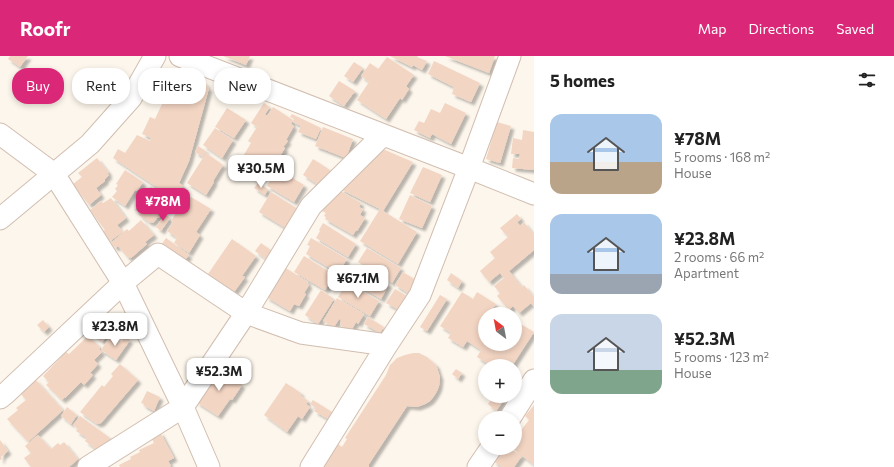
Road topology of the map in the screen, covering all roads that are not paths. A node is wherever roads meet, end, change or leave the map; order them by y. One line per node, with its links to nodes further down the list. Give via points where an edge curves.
1 (155, 56): 7 (street, via 131,98 90,144)
2 (180, 56): 5 (street)
3 (510, 56): 6 (street)
4 (0, 134): 7 (street)
5 (383, 135): 6 (street); 11 (street, via 311,206)
6 (469, 168): 8 (street); 12 (street, via 420,295)
7 (54, 174): 9 (street); 10 (street)
8 (534, 194)
9 (0, 219)
10 (124, 283): 11 (street, via 158,254); 14 (street); 15 (street)
11 (246, 313): 12 (street, via 301,333); 15 (street)
12 (387, 345): 20 (street)
13 (534, 380): 16 (street)
14 (0, 398)
15 (183, 407): 18 (street); 19 (street)
16 (514, 411)
17 (486, 455): 21 (street)
18 (88, 467)
19 (209, 467)
20 (311, 467)
21 (478, 467)

